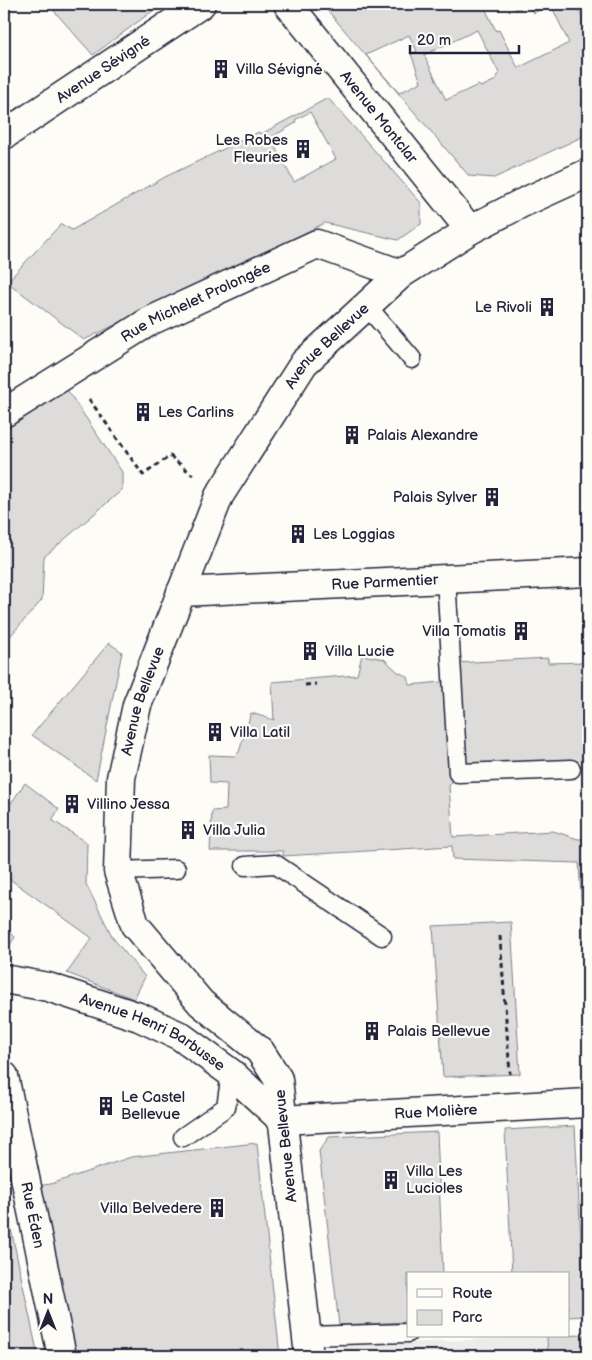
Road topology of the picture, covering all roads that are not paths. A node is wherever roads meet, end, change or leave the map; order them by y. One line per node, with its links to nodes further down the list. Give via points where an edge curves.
1 (201, 4): 3 (street, Avenue Sévigné)
2 (288, 4): 5 (street, Avenue Montclar)
3 (4, 134)
4 (588, 173): 5 (street, Avenue Bellevue)
5 (470, 230): 6 (street, Avenue Bellevue)
6 (401, 274): 7 (street, Avenue Bellevue); 9 (street, Rue Michelet Prolongée, via 317,244 150,321)
7 (367, 306): 8 (lane); 12 (street, Avenue Bellevue, via 304,363 219,496)
8 (412, 359)
9 (4, 413)
10 (588, 572): 11 (street, Rue Parmentier)
11 (446, 578): 12 (street, Rue Parmentier); 13 (lane, via 458,773)
12 (181, 592): 16 (street, Avenue Bellevue, via 137,705 121,778)
13 (571, 769)
14 (244, 866): 17 (lane, via 276,864)
15 (176, 869): 16 (lane)
16 (118, 871): 22 (street, Avenue Bellevue, via 135,925 201,1003 260,1051 278,1079)
17 (382, 936)
18 (4, 979): 19 (street, Avenue Henri Barbusse, via 48,987 139,1017 180,1036)
19 (231, 1072): 22 (street, Avenue Henri Barbusse); 23 (lane, via 226,1107)
20 (4, 1076): 26 (street, Rue Éden)
21 (588, 1103): 22 (street, Rue Molière)
22 (282, 1120): 25 (street, Avenue Bellevue)
23 (183, 1137)
24 (407, 1333): 25 (lane)
25 (308, 1346)
26 (62, 1356)

